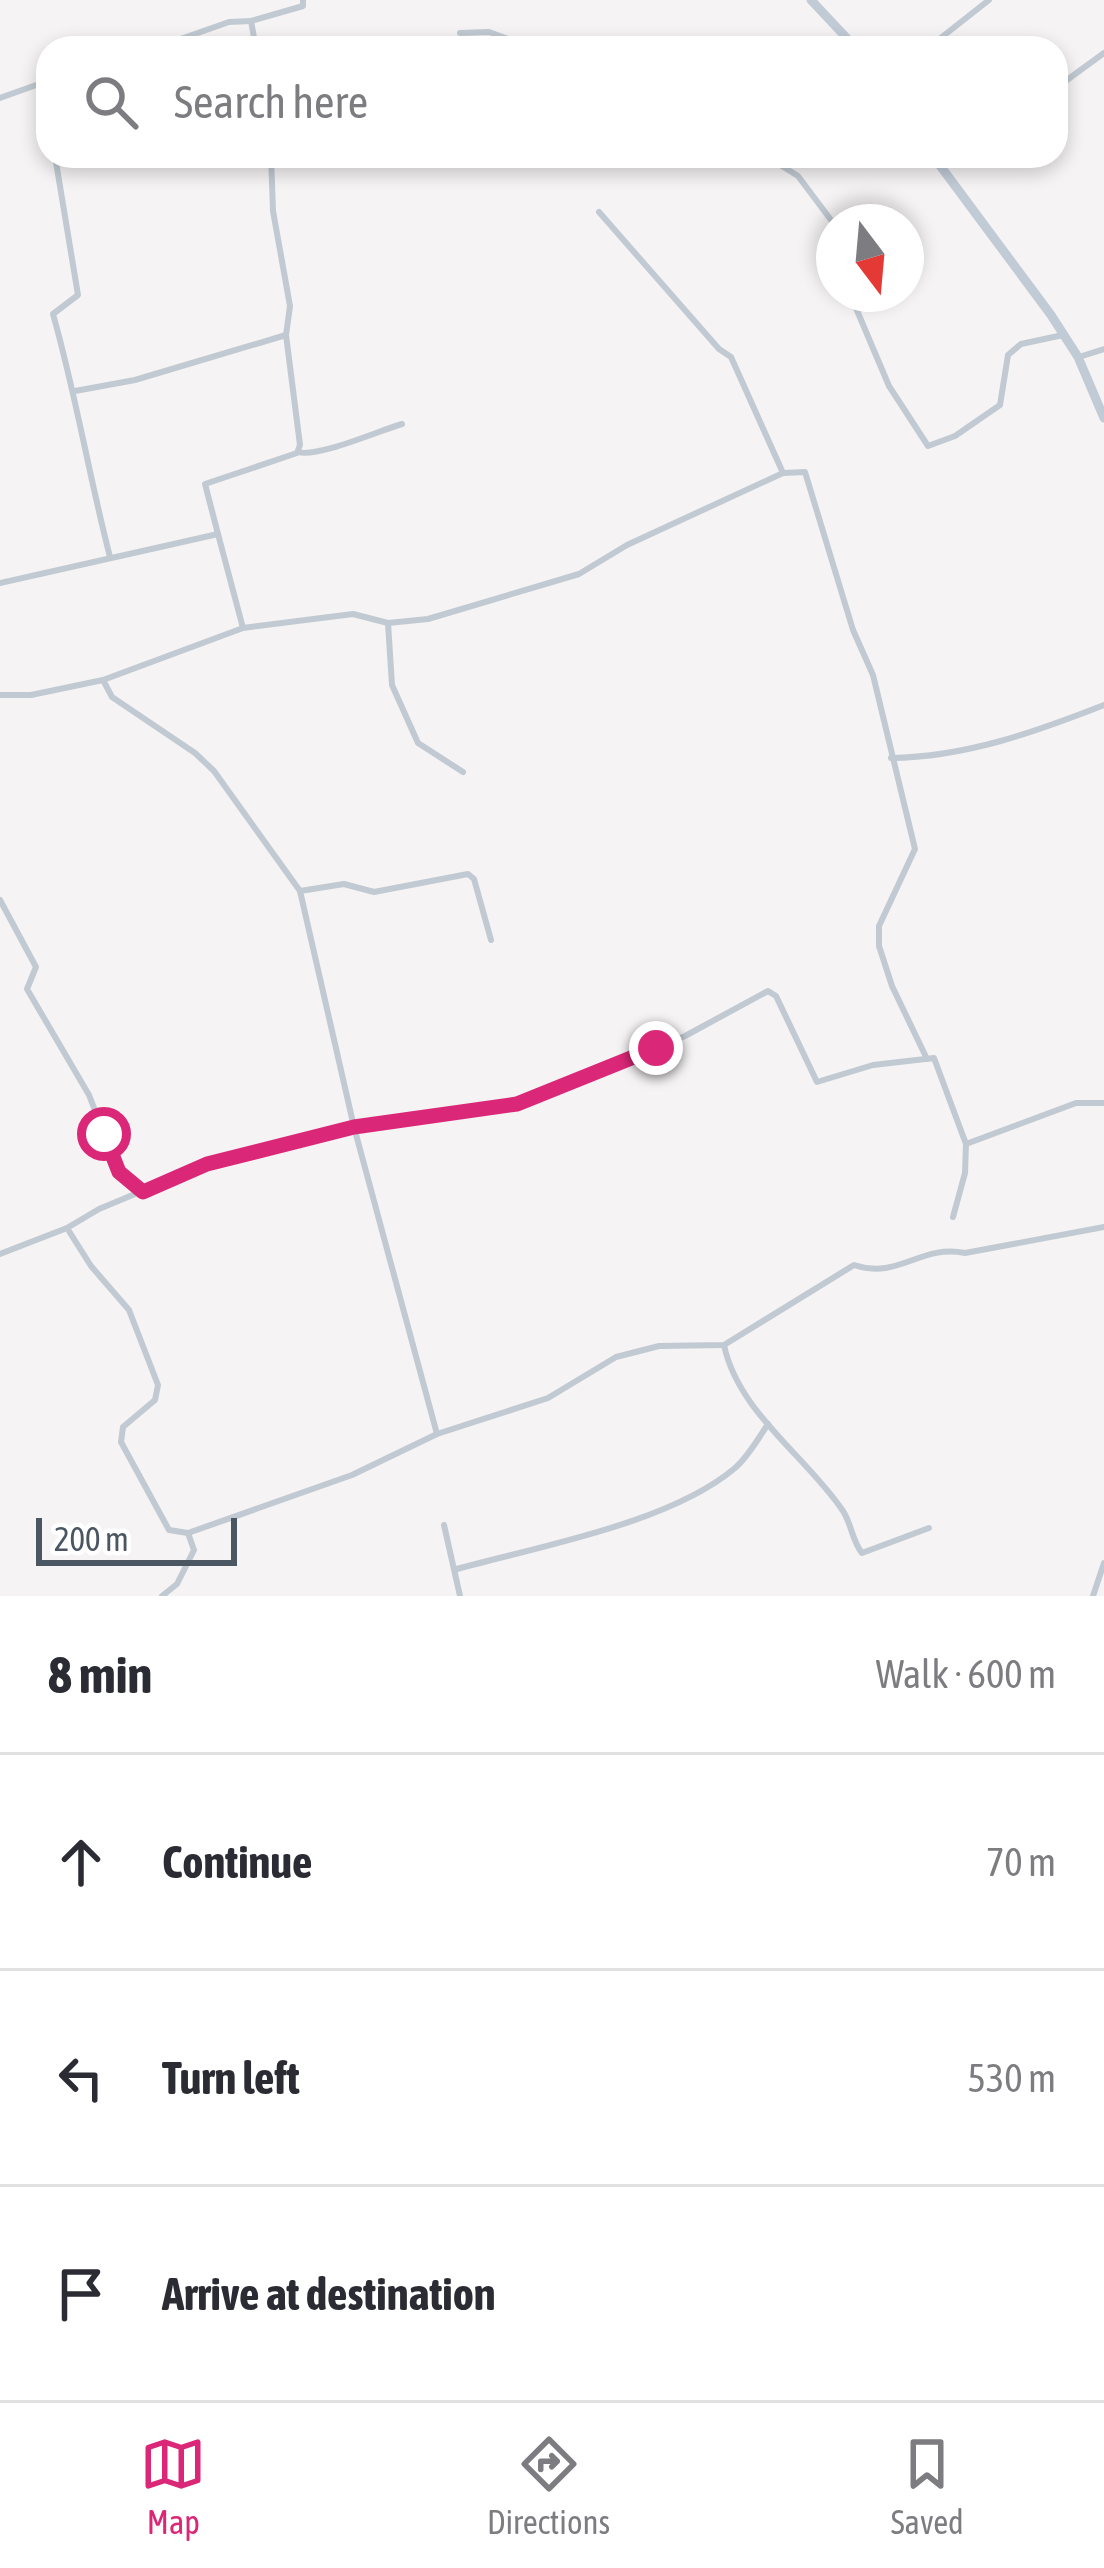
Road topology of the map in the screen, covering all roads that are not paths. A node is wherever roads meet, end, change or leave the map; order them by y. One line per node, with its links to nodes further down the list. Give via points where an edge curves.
1 (303, 0): 4 (street)
2 (811, 0): 9 (street)
3 (989, 0): 10 (street)
4 (251, 21): 6 (street); 7 (street)
5 (460, 33): 8 (street)
6 (189, 36)
7 (254, 36)
8 (500, 36)
9 (844, 36)
10 (943, 36)
11 (1104, 53): 12 (street)
12 (1068, 79)
13 (36, 85): 14 (street)
14 (0, 98)
15 (57, 168): 27 (street, via 78,295 53,314)
16 (271, 168): 22 (street, via 290,306)
17 (785, 168): 19 (street)
18 (941, 169): 23 (street)
19 (819, 204)
20 (599, 212): 31 (street, via 731,357)
21 (858, 312): 23 (street, via 928,446 1000,405 1008,355 1021,344)
22 (286, 335): 27 (street); 30 (street)
23 (1064, 335): 25 (street)
24 (1104, 349): 25 (street)
25 (1078, 357): 26 (street)
26 (1098, 390): 28 (street)
27 (75, 391): 33 (street)
28 (1104, 418)
29 (402, 424): 30 (street)
30 (298, 453): 32 (street, via 205,484)
31 (783, 473): 35 (street, via 579,574 428,619); 40 (street, via 805,472 873,675)
32 (218, 534): 33 (street); 36 (street)
33 (110, 557): 34 (street)
34 (0, 583)
35 (388, 623): 36 (street, via 353,614); 41 (street, via 392,685 418,743)
36 (243, 628): 37 (street)
37 (103, 680): 38 (street); 42 (street, via 112,698 214,772)
38 (0, 695)
39 (1104, 705): 40 (street, via 1016,739)
40 (891, 758): 45 (street, via 915,849 879,926 879,946)
41 (463, 772)
42 (300, 891): 44 (street, via 344,884 374,892 468,874); 47 (street)
43 (0, 899): 49 (street, via 37,968 27,989 89,1095 119,1172)
44 (491, 940)
45 (926, 1059): 47 (street, via 817,1082 768,991 685,1036 517,1104); 48 (street, via 934,1058)
46 (1104, 1103): 48 (street, via 1076,1102)
47 (354, 1127): 49 (street, via 207,1164); 56 (street)
48 (966, 1144): 50 (street)
49 (143, 1192): 52 (street)
50 (953, 1217)
51 (1104, 1227): 54 (street, via 964,1253 946,1249 876,1272 854,1265)
52 (67, 1228): 53 (street); 59 (street, via 129,1310 158,1385 155,1400 123,1427 121,1442 169,1530)
53 (0, 1254)
54 (724, 1345): 55 (street); 56 (street, via 659,1346 616,1357 548,1398)
55 (768, 1424): 58 (street, via 847,1516 862,1553); 61 (street, via 740,1464 672,1508)
56 (437, 1434): 59 (street, via 352,1475)
57 (444, 1525): 61 (street)
58 (929, 1528)
59 (188, 1533): 62 (street, via 194,1550)
60 (1104, 1563): 64 (street)
61 (457, 1570): 63 (street)
62 (162, 1596)
63 (460, 1596)
64 (1093, 1596)

